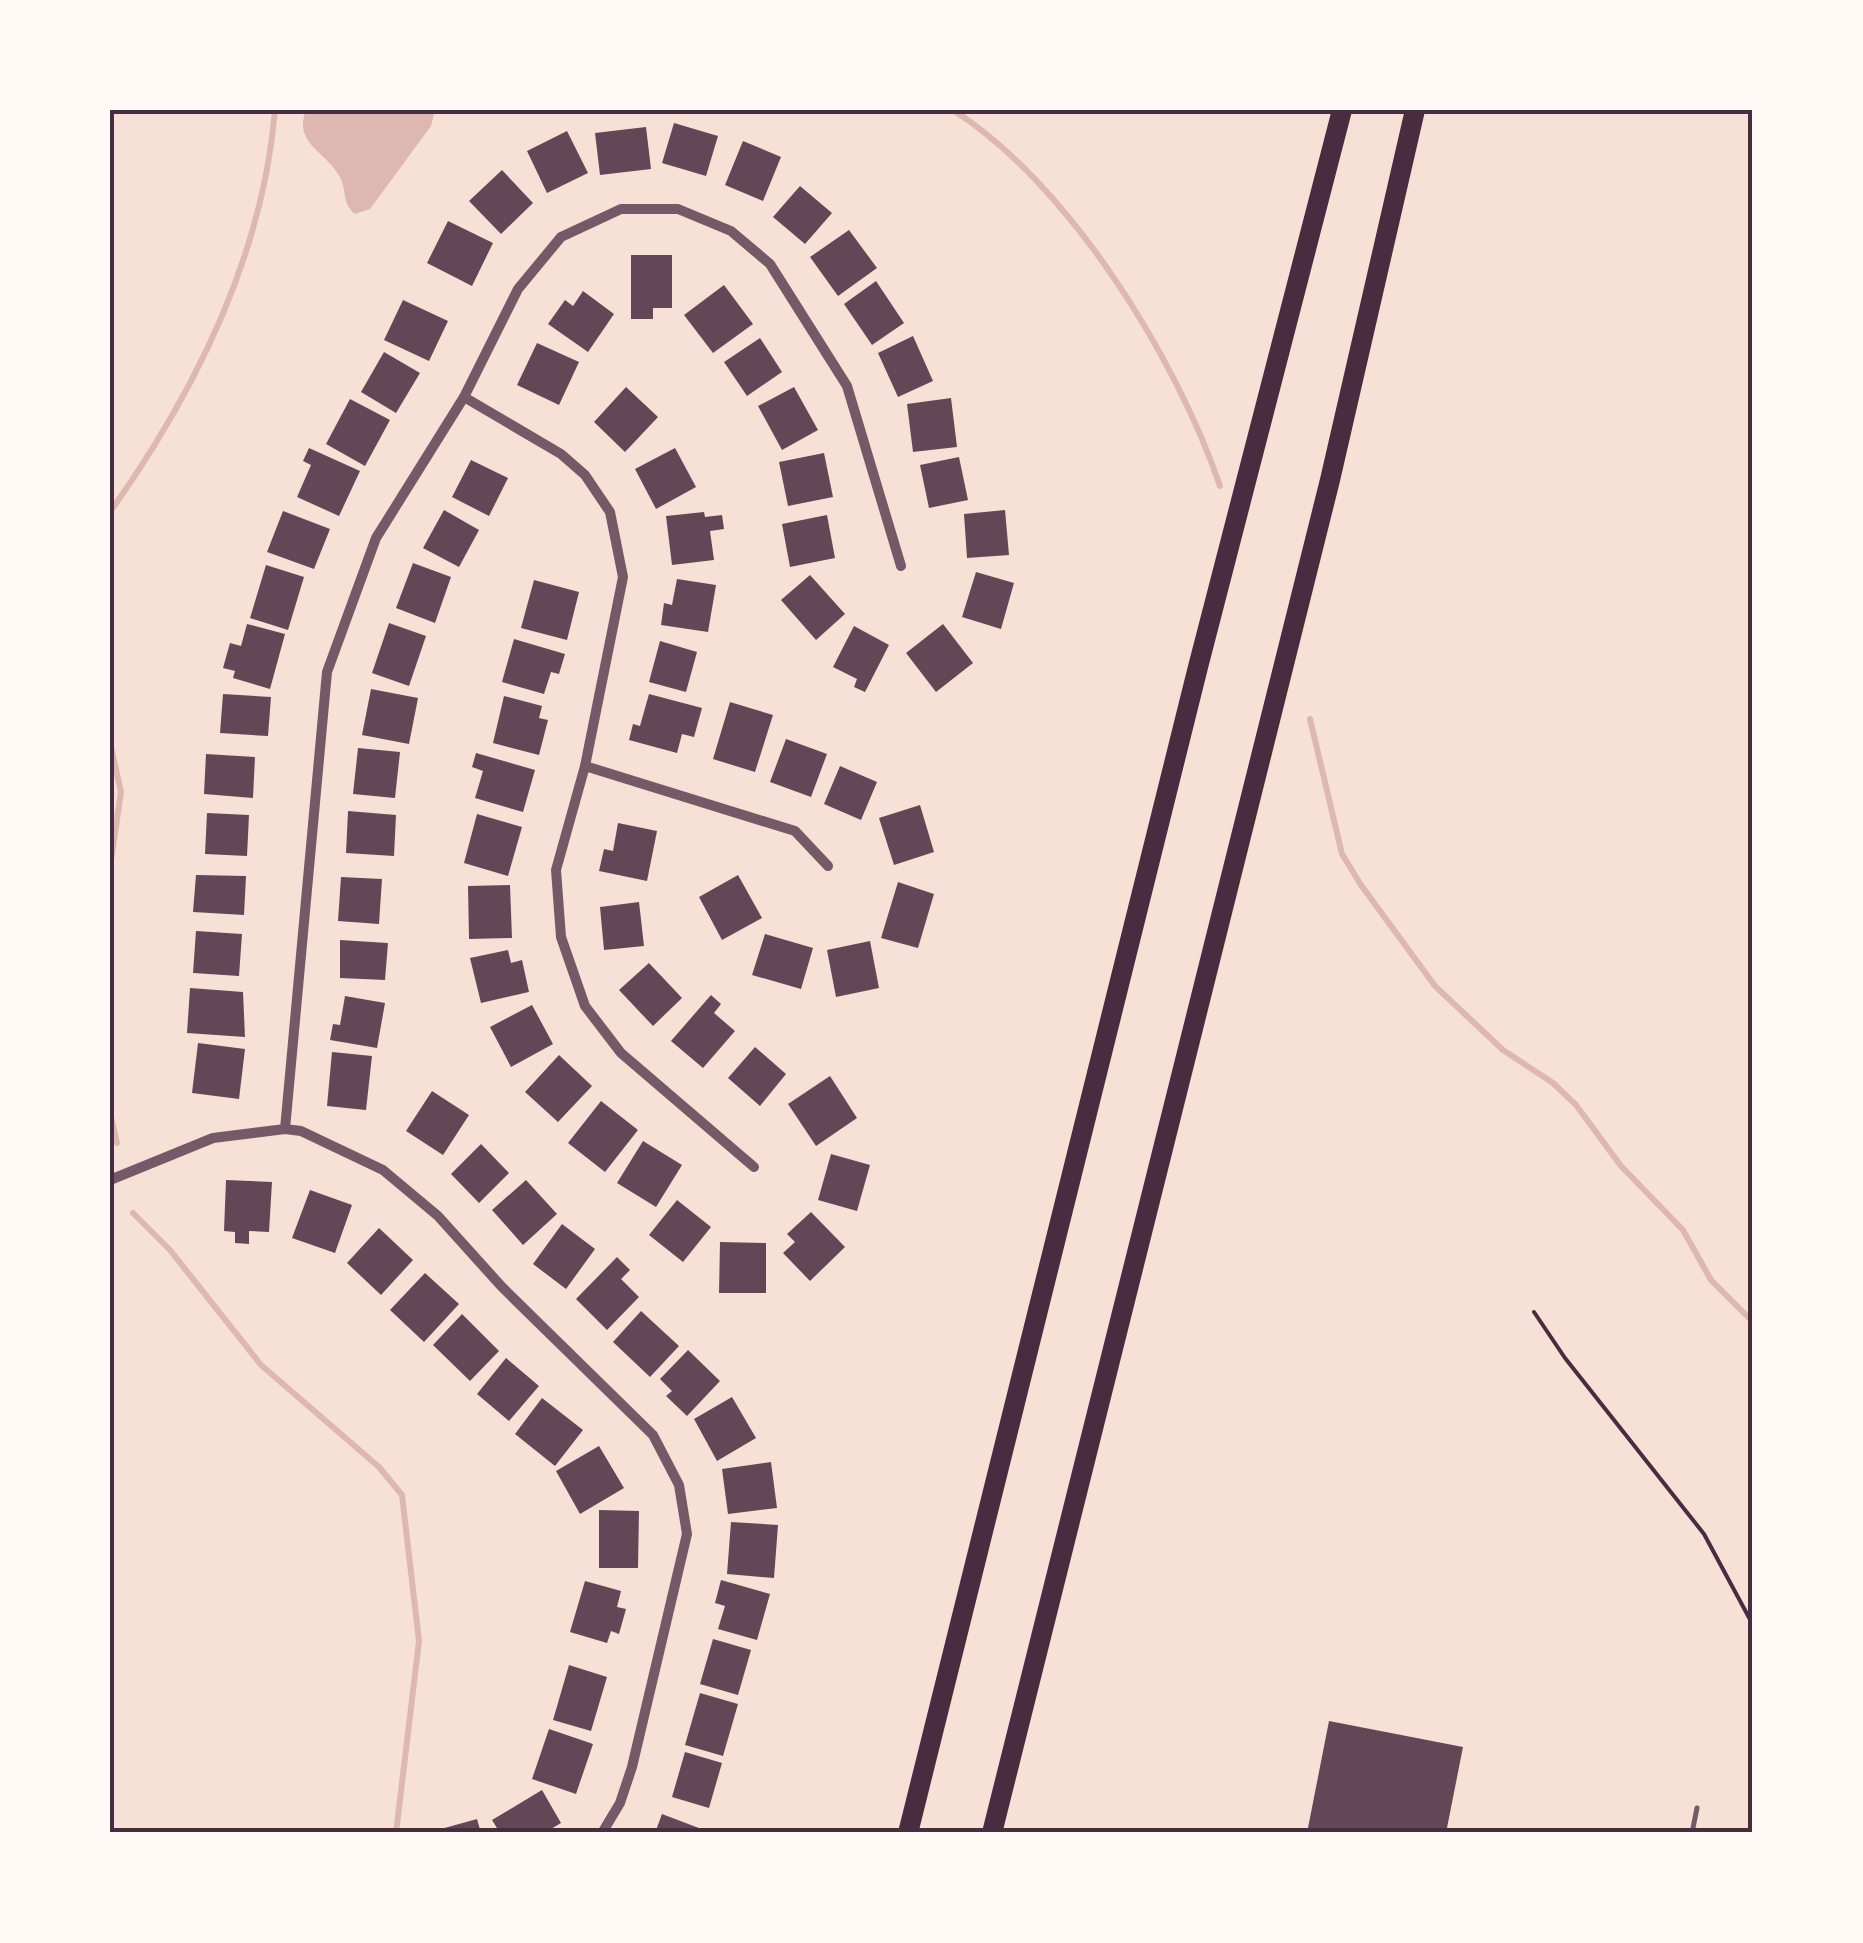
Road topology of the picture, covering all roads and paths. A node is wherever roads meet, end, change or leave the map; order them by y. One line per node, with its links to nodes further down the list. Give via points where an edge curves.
1 (1342, 110): 14 (highway)
2 (1415, 110): 15 (highway, via 1330,480)
3 (464, 397): 4 (street, via 518,289 560,237 622,209 678,209 731,231 770,264 846,386); 5 (street, via 562,454 610,512 623,577); 7 (street, via 376,538 327,672)
4 (902, 566)
5 (585, 766): 6 (street, via 795,830); 8 (street, via 556,870 562,938 585,1006 621,1052)
6 (828, 866)
7 (285, 1129): 9 (street, via 213,1138); 13 (street, via 383,1170 438,1216 653,1435 679,1485 687,1534 632,1767)
8 (754, 1167)
9 (110, 1180)
10 (1534, 1312): 11 (path, via 1704,1534)
11 (1753, 1625)
12 (1697, 1808): 16 (lane)
13 (602, 1833)
14 (908, 1833)
15 (992, 1833)
16 (1692, 1833)

